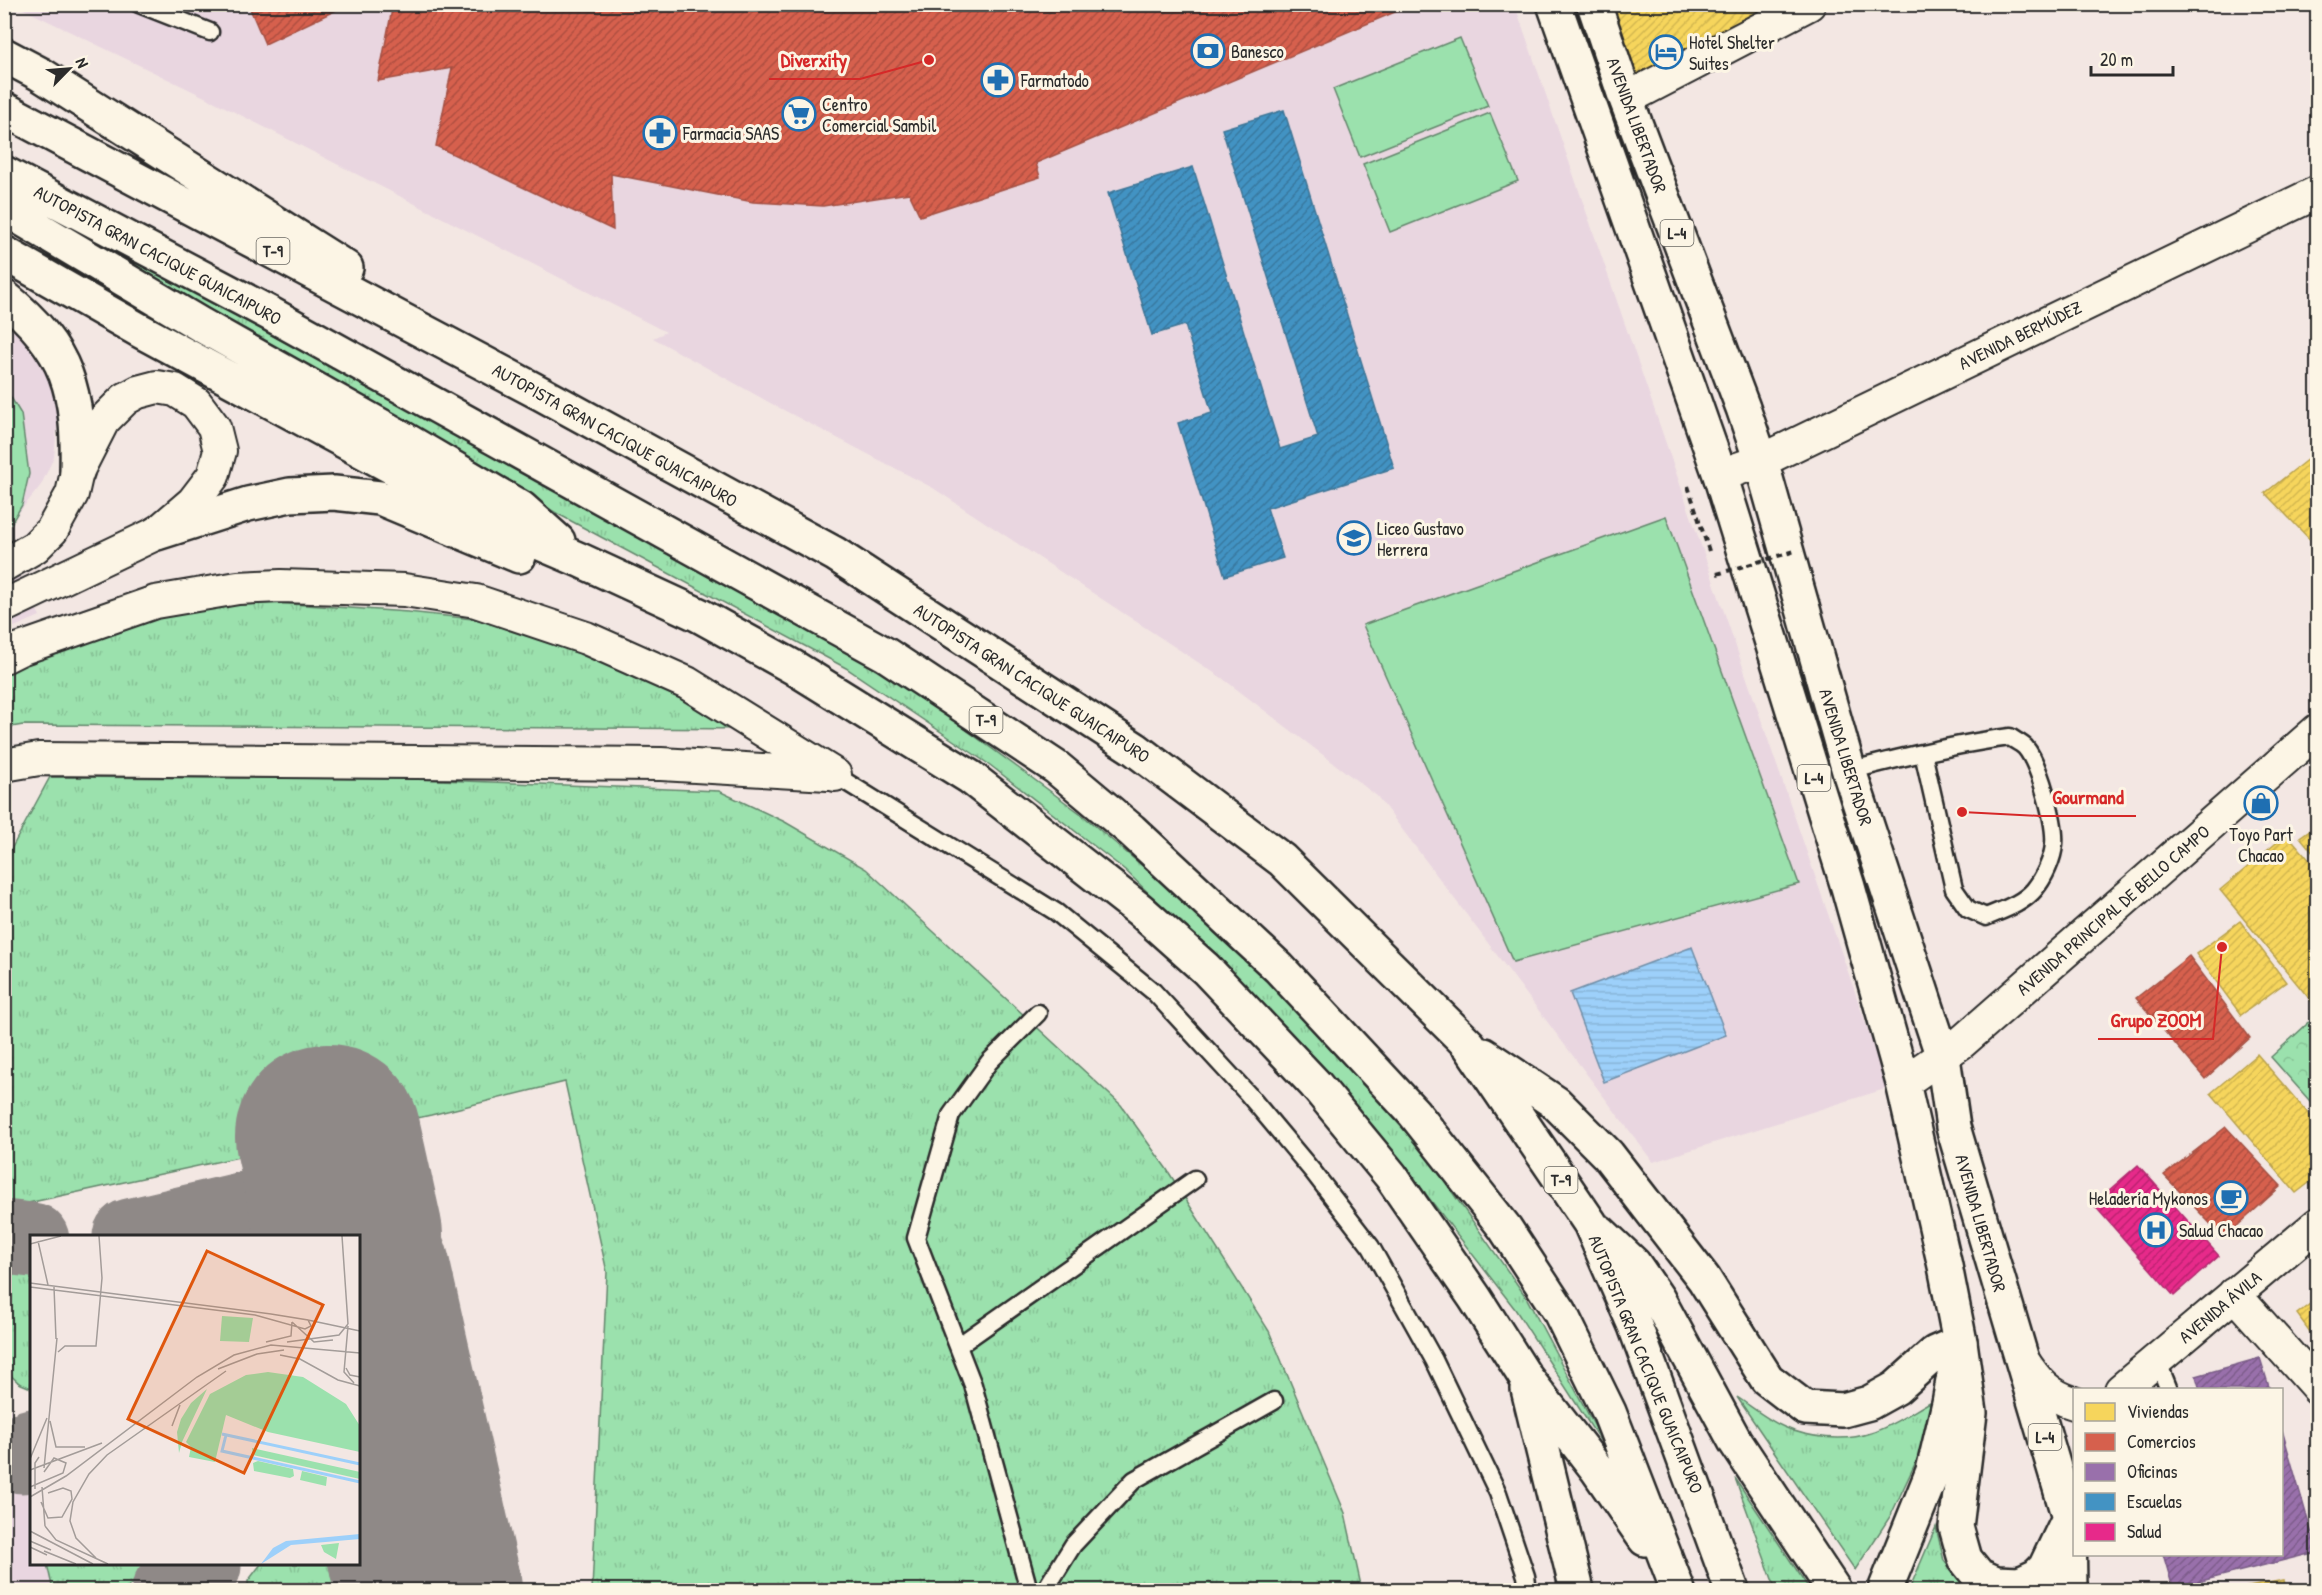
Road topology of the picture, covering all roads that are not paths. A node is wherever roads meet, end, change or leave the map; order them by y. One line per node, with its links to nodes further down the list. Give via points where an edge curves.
1 (139, 4): 5 (lane)
2 (1554, 4): 17 (main road, AVENIDA LIBERTADOR / L-4)
3 (1594, 4): 7 (main road, AVENIDA LIBERTADOR / L-4)
4 (1809, 4): 7 (street)
5 (210, 32)
6 (4, 55): 14 (main road, via 177,159)
7 (1626, 99): 15 (main road, AVENIDA LIBERTADOR / L-4)
8 (4, 109): 14 (main road, AUTOPISTA GRAN CACIQUE GUAICAIPURO / T-9)
9 (4, 173): 49 (main road, AUTOPISTA GRAN CACIQUE GUAICAIPURO / T-9, via 269,313 885,654 1057,768 1131,830 1279,968 1414,1113 1505,1228 1560,1312 1604,1402)
10 (2318, 192): 15 (street, AVENIDA BERMÚDEZ)
11 (4, 208): 19 (main road, via 201,326 521,508)
12 (4, 253): 19 (main road, via 505,528)
13 (4, 297): 16 (main road, via 44,334 68,375 78,439)
14 (542, 394): 29 (main road, AUTOPISTA GRAN CACIQUE GUAICAIPURO / T-9, via 835,554 1135,749 1282,860)
15 (1761, 461): 17 (street, AVENIDA BERMÚDEZ); 26 (main road, AVENIDA LIBERTADOR / L-4)
16 (77, 472): 18 (street, via 103,421 125,399 157,387 176,390 196,403 214,427 220,451 213,476 193,502); 20 (street, via 72,494 52,530 35,547)
17 (1720, 475): 31 (main road, AVENIDA LIBERTADOR / L-4, via 1848,887)
18 (157, 533): 19 (main road, via 248,504 290,495 334,493 380,498 545,567); 21 (street)
19 (580, 560): 40 (main road, via 710,621 793,667 970,777 1140,910 1206,969 1315,1084 1391,1176)
20 (4, 565)
21 (4, 606)
22 (4, 657): 27 (street, via 155,602 238,588 405,590 476,601 586,638 687,683)
23 (2316, 734): 30 (street, AVENIDA PRINCIPAL DE BELLO CAMPO)
24 (1923, 753): 24 (lane, via 1954,889 1968,909 1986,917 2020,902 2048,867 2054,843 2046,794 2025,747 2010,736); 26 (lane)
25 (4, 765): 27 (street, via 39,759 637,764)
26 (1849, 771): 30 (main road, AVENIDA LIBERTADOR / L-4)
27 (835, 775): 52 (lane, via 1056,912 1154,992 1255,1103 1377,1257 1434,1360 1498,1493)
28 (1038, 1013): 37 (lane, via 988,1062 951,1116 916,1238)
29 (1469, 1045): 33 (main road, AUTOPISTA GRAN CACIQUE GUAICAIPURO / T-9); 36 (main road, via 1556,1103 1608,1155 1704,1279 1767,1379 1805,1408 1843,1410 1869,1403 1896,1388 1935,1353)
30 (1943, 1057): 31 (street, AVENIDA PRINCIPAL DE BELLO CAMPO); 38 (main road, AVENIDA LIBERTADOR / L-4, via 1953,1127)
31 (1904, 1083): 36 (main road, AVENIDA LIBERTADOR / L-4)
32 (1195, 1179): 37 (lane)
33 (1590, 1223): 54 (main road, AUTOPISTA GRAN CACIQUE GUAICAIPURO / T-9, via 1635,1326); 55 (main road, via 1634,1264 1652,1290 1736,1442)
34 (2318, 1224): 35 (street, AVENIDA ÁVILA)
35 (2234, 1294): 39 (street, AVENIDA ÁVILA); 43 (street)
36 (1960, 1342): 46 (main road, AVENIDA LIBERTADOR, via 1970,1413 1956,1527 1965,1559 1978,1575 1996,1583 2020,1584 2046,1569); 48 (main road, via 1933,1471)
37 (958, 1346): 50 (lane, via 973,1385)
38 (2020, 1356): 45 (street, via 2041,1386); 46 (main road, AVENIDA LIBERTADOR / L-4)
39 (2157, 1360): 41 (street, AVENIDA ÁVILA); 42 (lane)
40 (1526, 1378): 49 (main road, via 1596,1468); 53 (main road)
41 (2122, 1388)
42 (2169, 1388)
43 (2318, 1388)
44 (1274, 1401): 51 (lane, via 1134,1480 1073,1545)
45 (2073, 1403)
46 (2071, 1513): 56 (main road, AVENIDA LIBERTADOR)
47 (2081, 1556): 57 (main road)
48 (1887, 1585)
49 (1677, 1587)
50 (1029, 1590)
51 (1045, 1590)
52 (1528, 1590)
53 (1577, 1590)
54 (1732, 1590)
55 (1834, 1590)
56 (2070, 1590)
57 (2091, 1590)

